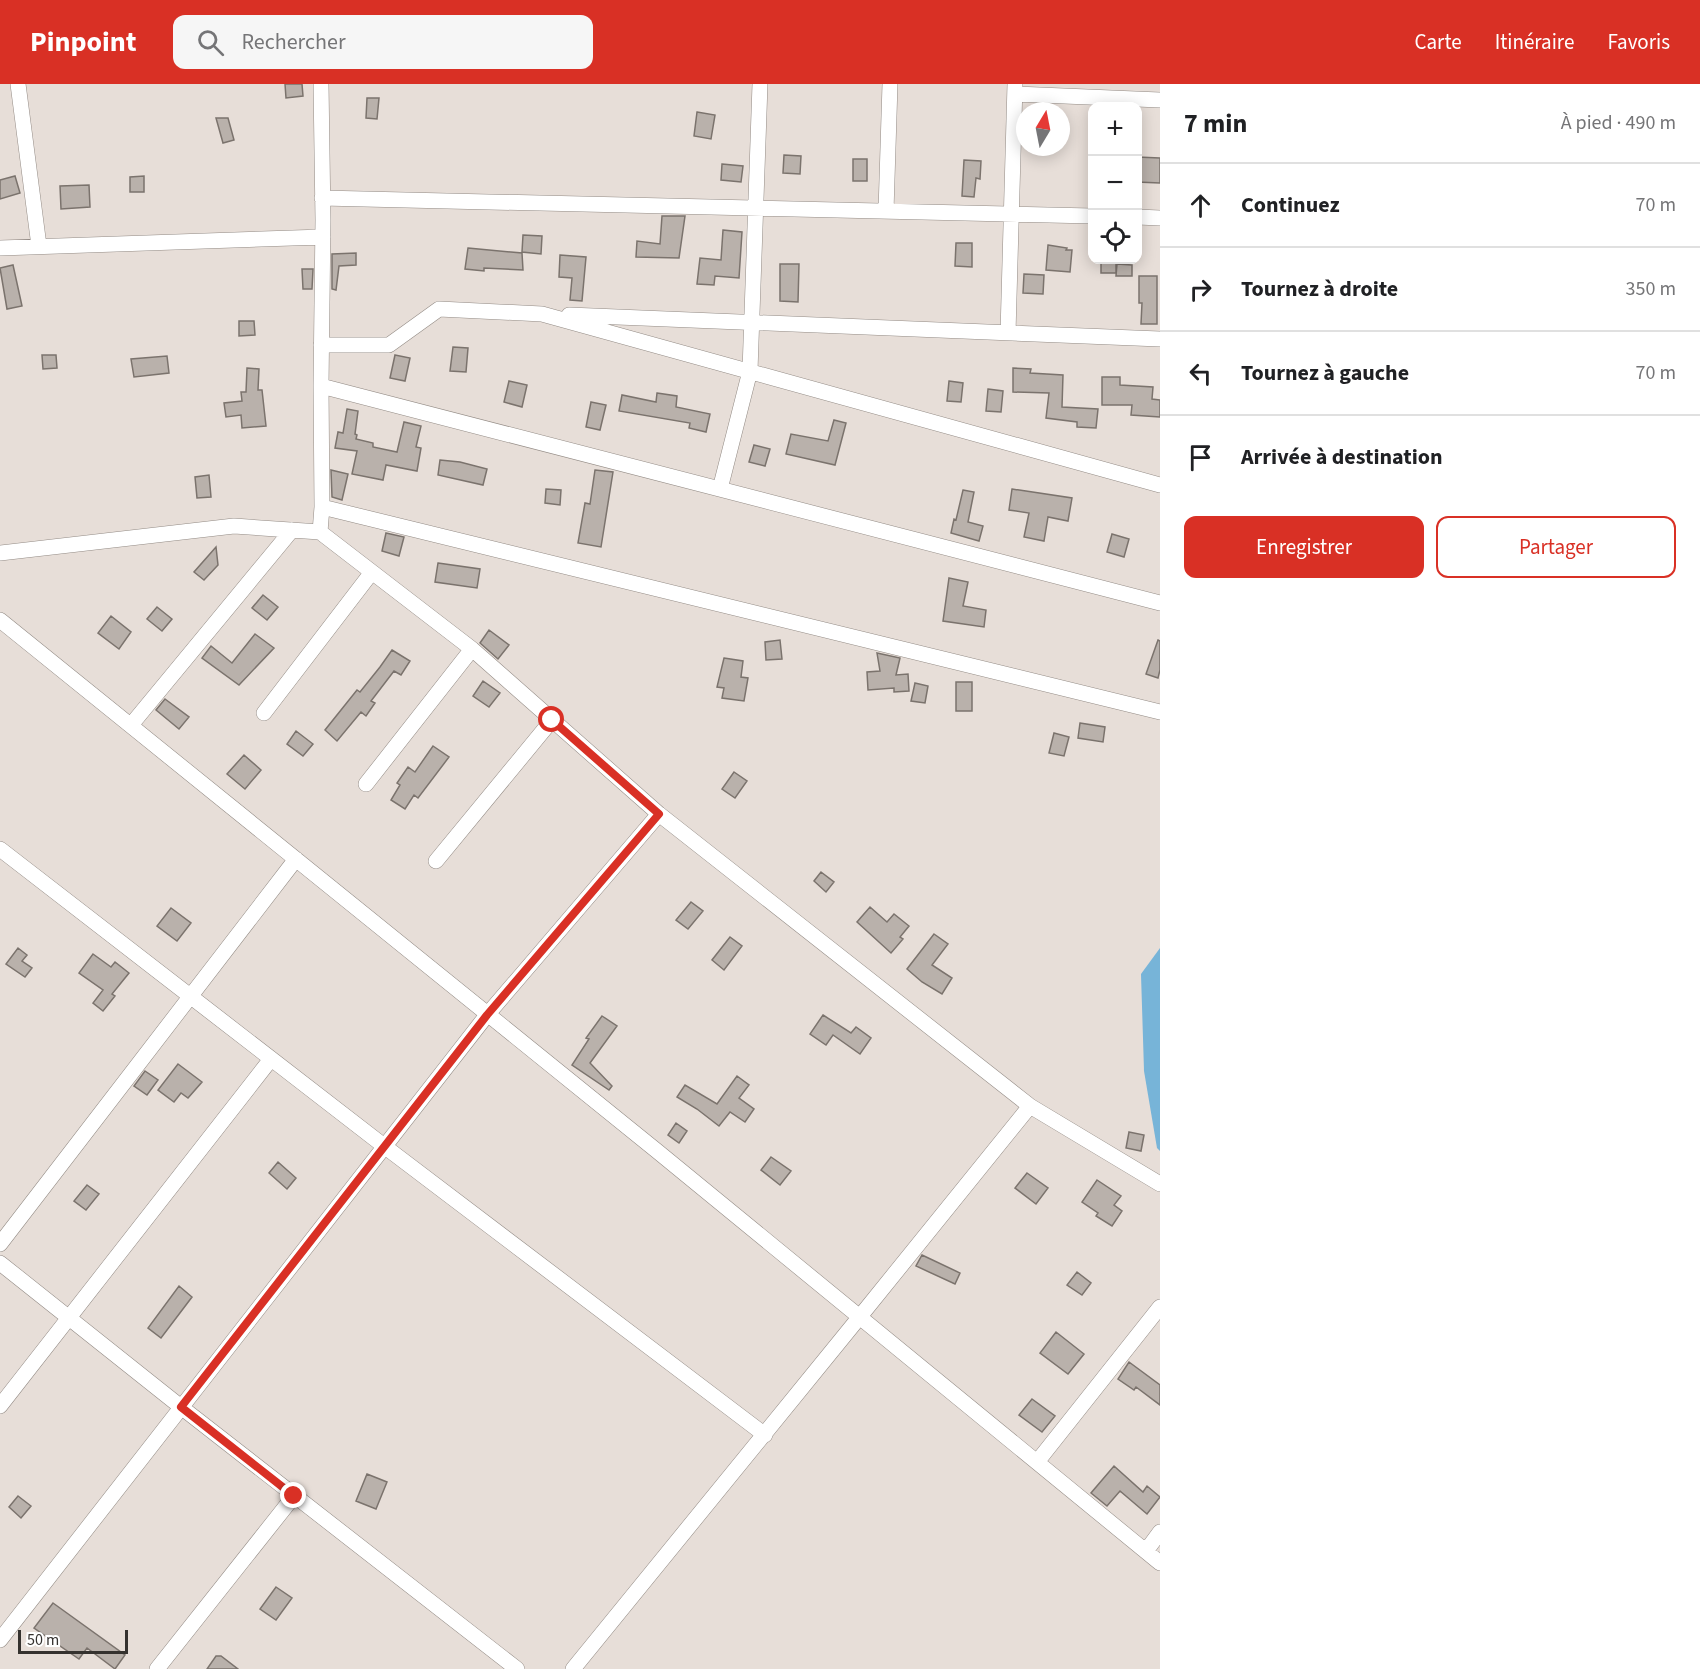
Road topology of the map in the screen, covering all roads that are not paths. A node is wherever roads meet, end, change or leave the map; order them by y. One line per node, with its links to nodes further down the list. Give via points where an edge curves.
1 (18, 84): 15 (street)
2 (321, 84): 7 (street)
3 (760, 84): 8 (street)
4 (890, 84): 9 (street)
5 (1015, 89): 6 (street); 10 (street)
6 (1160, 100)
7 (322, 198): 8 (street); 14 (street)
8 (756, 208): 9 (street); 18 (street)
9 (886, 212): 10 (street)
10 (1013, 214): 11 (street); 19 (street)
11 (1088, 216)
12 (1142, 217): 13 (street)
13 (1160, 218)
14 (323, 237): 15 (street); 21 (street)
15 (39, 246): 16 (street)
16 (0, 248)
17 (542, 314): 18 (street); 21 (street, via 439,309 388,345); 22 (street)
18 (753, 322): 19 (street); 22 (street)
19 (1008, 333): 20 (street)
20 (1160, 339)
21 (321, 345): 23 (street)
22 (750, 371): 24 (street); 25 (street)
23 (321, 386): 25 (street); 26 (street)
24 (1160, 485)
25 (720, 489): 31 (street)
26 (322, 507): 28 (street); 34 (street)
27 (292, 530): 28 (street); 29 (street, via 234,526); 37 (street)
28 (320, 532): 30 (street)
29 (0, 553)
30 (372, 572): 33 (street); 35 (street)
31 (1160, 603)
32 (0, 620): 37 (street)
33 (472, 649): 36 (street); 38 (street)
34 (1160, 712)
35 (264, 713)
36 (552, 720): 39 (street); 42 (street)
37 (131, 725): 41 (street)
38 (366, 784)
39 (659, 814): 44 (street); 46 (street)
40 (0, 849): 43 (street)
41 (296, 859): 43 (street); 44 (street)
42 (436, 861)
43 (190, 997): 45 (street); 49 (street)
44 (487, 1015): 47 (street); 52 (street)
45 (271, 1059): 47 (street); 53 (street)
46 (1030, 1106): 48 (street); 52 (street)
47 (384, 1146): 55 (street); 56 (street)
48 (1160, 1184)
49 (0, 1244)
50 (0, 1263): 53 (street)
51 (1160, 1307): 57 (street)
52 (859, 1316): 56 (street); 57 (street)
53 (68, 1319): 54 (street); 55 (street)
54 (0, 1406)
55 (181, 1407): 58 (street); 62 (street)
56 (765, 1435): 65 (street)
57 (1037, 1462): 60 (street)
58 (294, 1496): 63 (street); 64 (street)
59 (1160, 1532): 60 (street)
60 (1146, 1551): 61 (street)
61 (1160, 1563)
62 (0, 1640)
63 (157, 1669)
64 (516, 1669)
65 (573, 1669)

